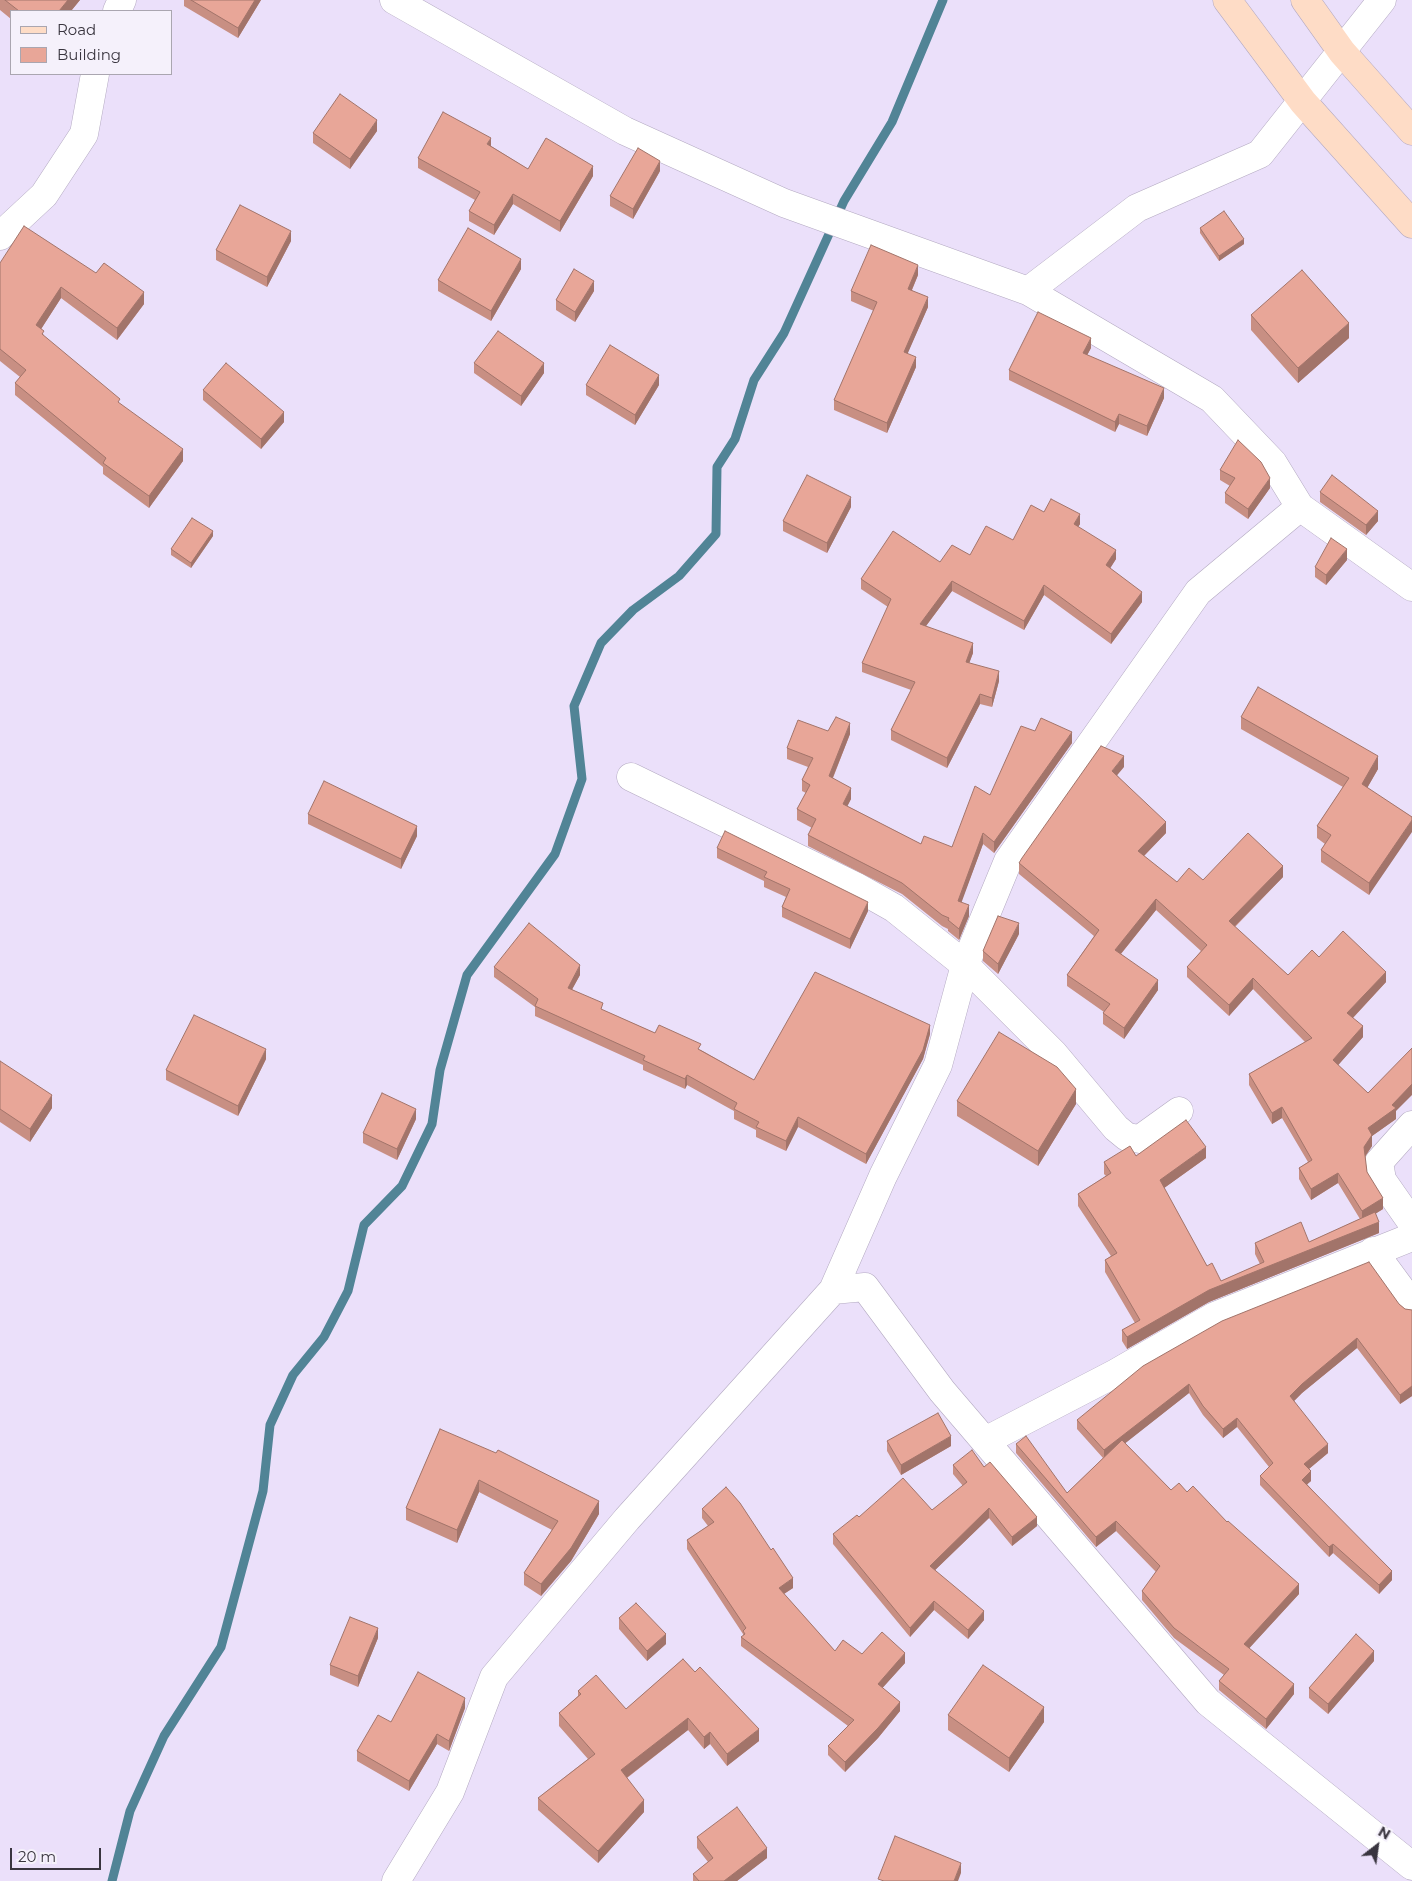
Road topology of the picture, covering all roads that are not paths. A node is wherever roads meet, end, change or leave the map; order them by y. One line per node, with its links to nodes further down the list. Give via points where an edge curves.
1 (394, 0): 11 (street, via 625,131 784,203)
2 (1228, 0): 7 (main road)
3 (1305, 0): 5 (main road)
4 (1382, 0): 5 (street)
5 (1342, 52): 7 (street); 8 (main road)
6 (95, 75): 10 (street, via 84,134 44,196)
7 (1303, 102): 9 (main road); 11 (street, via 1260,154 1138,208)
8 (1412, 131)
9 (1412, 224)
10 (0, 236)
11 (1028, 291): 12 (street, via 1212,399 1273,463)
12 (1300, 507): 13 (street); 15 (street, via 1198,592 1008,861)
13 (1412, 587)
14 (631, 777): 15 (street, via 855,886 894,908)
15 (965, 965): 16 (street, via 1054,1054 1127,1137 1140,1139); 21 (street, via 938,1065)
16 (1179, 1111)
17 (1412, 1125): 18 (street, via 1379,1162 1382,1180)
18 (1412, 1223)
19 (1412, 1236): 20 (street)
20 (1373, 1252): 22 (street); 23 (street, via 1215,1316 1116,1374)
21 (832, 1290): 23 (street, via 865,1287 942,1391); 25 (street, via 627,1519 494,1677 450,1792)
22 (1412, 1304)
23 (985, 1441): 24 (street, via 1208,1702)
24 (1412, 1866)
25 (396, 1881)

